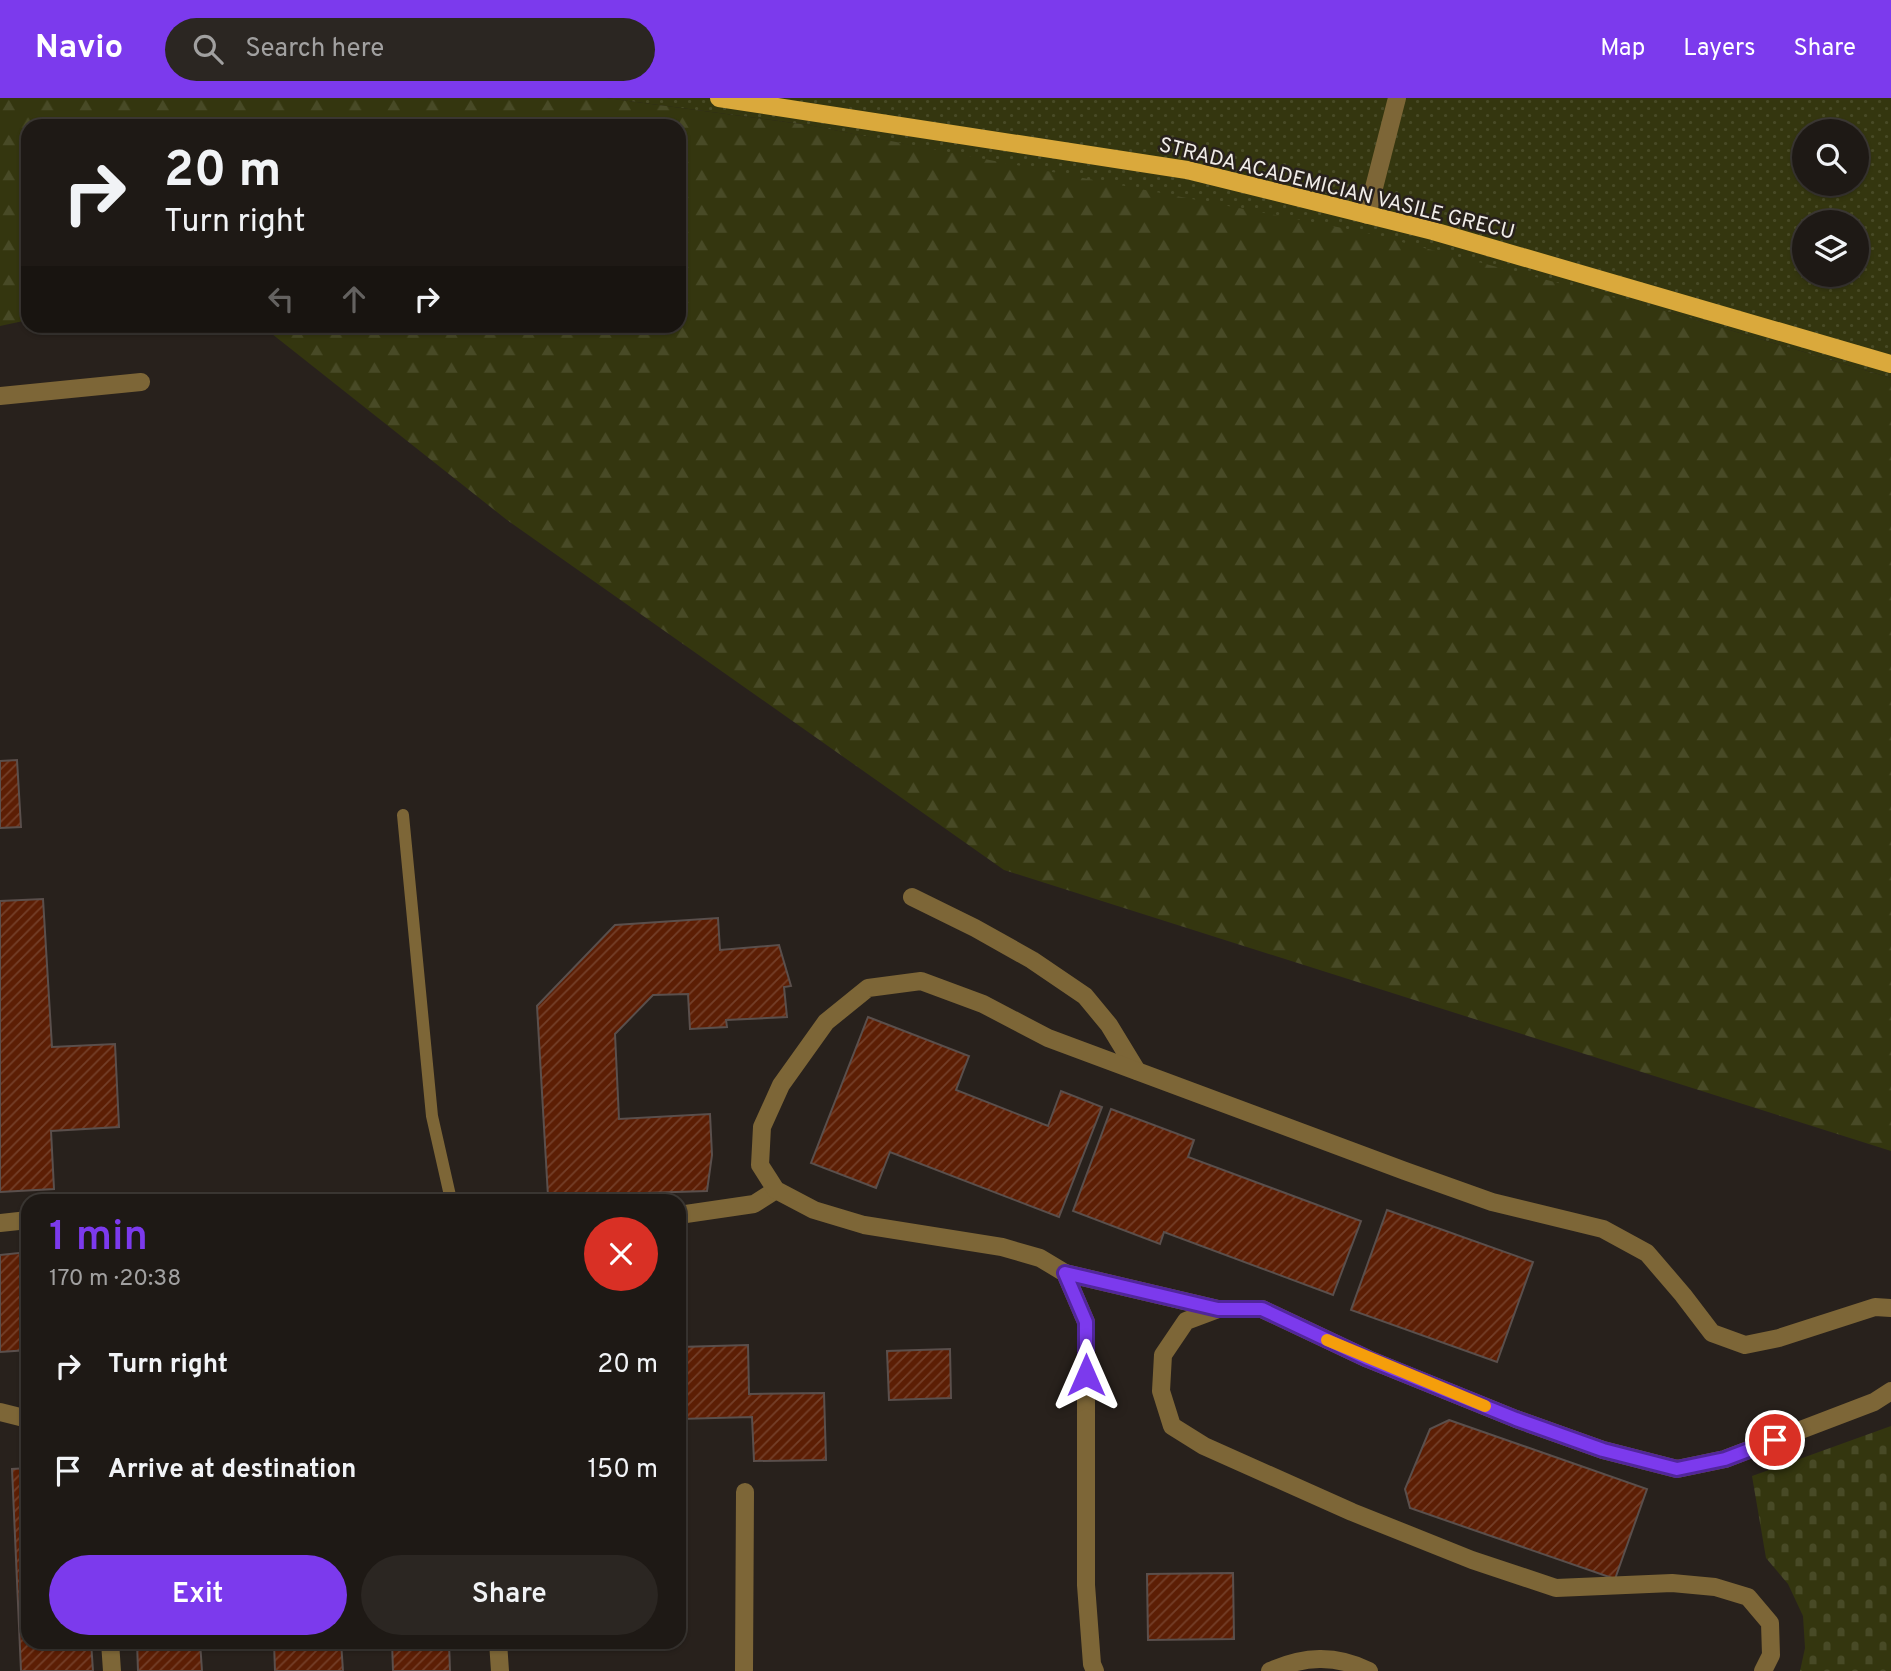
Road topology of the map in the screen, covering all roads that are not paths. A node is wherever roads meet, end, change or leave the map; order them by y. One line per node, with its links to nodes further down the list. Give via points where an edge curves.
1 (719, 98): 3 (main road, STRADA ACADEMICIAN VASILE GRECU, via 1187,170)
2 (1396, 98): 3 (street)
3 (1367, 215): 4 (main road, STRADA ACADEMICIAN VASILE GRECU, via 1433,230)
4 (1891, 364)
5 (141, 382): 6 (street)
6 (0, 396)
7 (403, 814): 11 (lane, via 432,1116)
8 (912, 897): 9 (street, via 1032,960 1085,996)
9 (1137, 1071): 10 (street, via 1048,1038 983,1004 921,981 868,988 826,1022 781,1085 762,1127 760,1165); 16 (street, via 1492,1202 1603,1229 1647,1254 1712,1334 1745,1345 1875,1307)
10 (776, 1190): 12 (street, via 754,1204); 15 (street, via 814,1210 864,1226 1002,1247 1041,1258)
11 (450, 1194)
12 (686, 1214)
13 (21, 1221): 14 (street)
14 (0, 1223)
15 (1065, 1273): 17 (street); 27 (street, via 1086,1322 1086,1585)
16 (1891, 1308)
17 (1218, 1309): 18 (street, via 1262,1309 1368,1359 1516,1419 1603,1450 1677,1469 1725,1459 1874,1402); 30 (street, via 1186,1321 1163,1355 1161,1391 1172,1426 1214,1451 1352,1512 1556,1588 1672,1583 1716,1587 1748,1597 1770,1623 1771,1655)
18 (1891, 1391)
19 (0, 1412): 20 (street)
20 (21, 1417)
21 (745, 1492): 26 (street)
22 (110, 1649): 24 (street)
23 (498, 1649): 25 (street)
24 (112, 1671)
25 (500, 1671)
26 (744, 1671)
27 (1095, 1671)
28 (1270, 1671): 29 (street, via 1318,1657)
29 (1369, 1671)
30 (1763, 1671)

